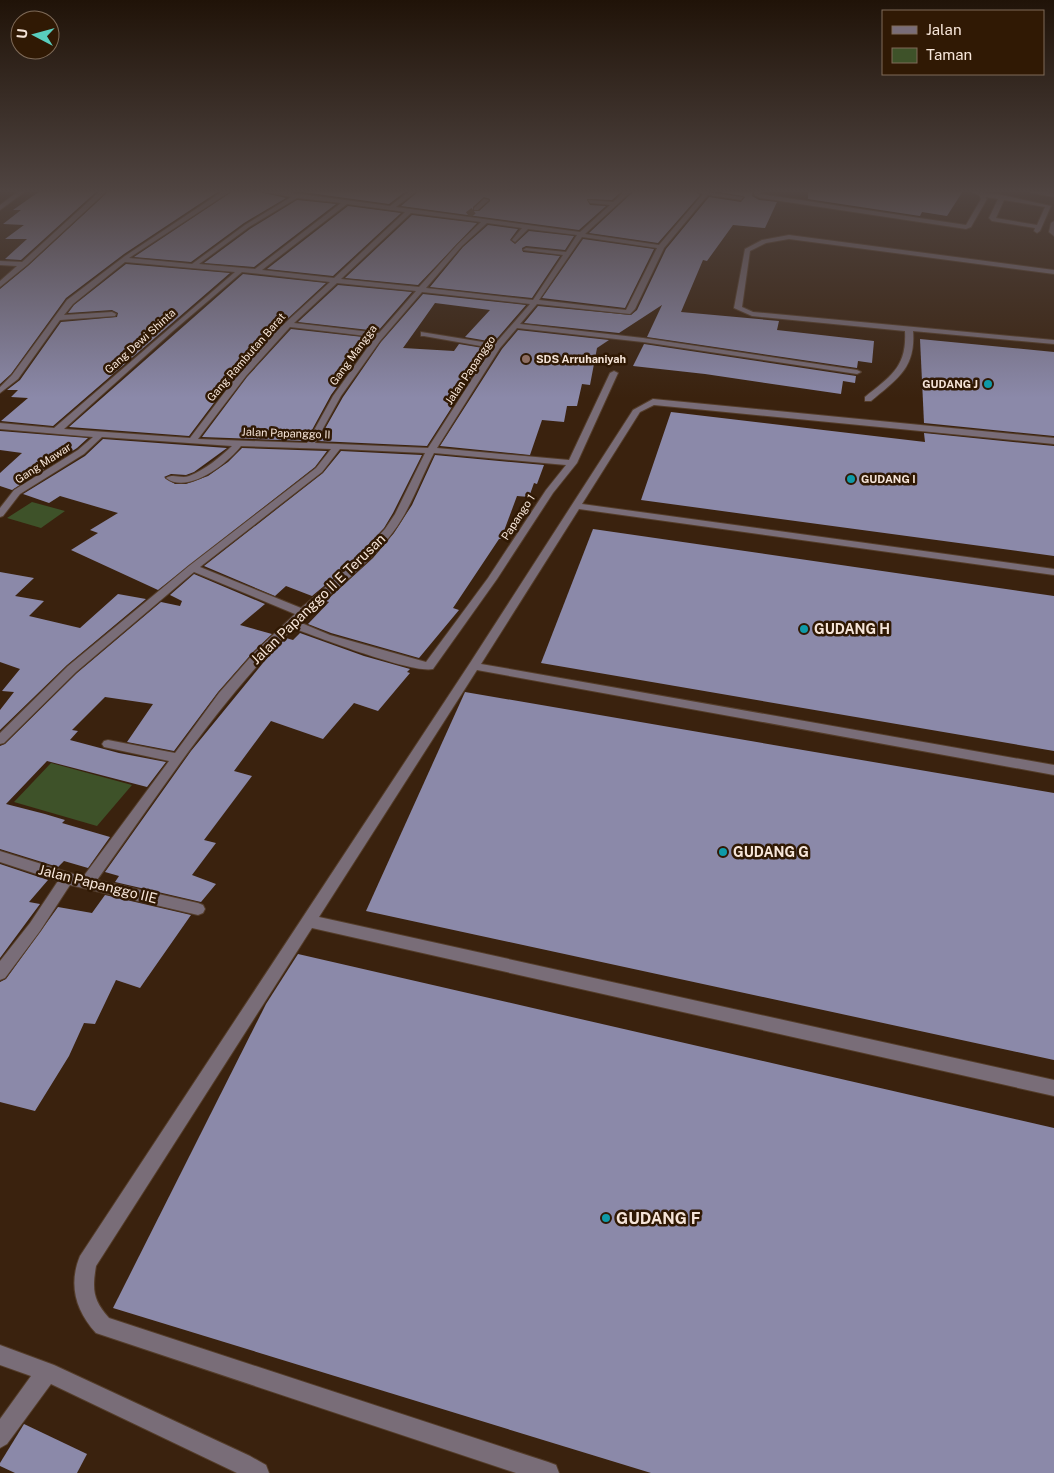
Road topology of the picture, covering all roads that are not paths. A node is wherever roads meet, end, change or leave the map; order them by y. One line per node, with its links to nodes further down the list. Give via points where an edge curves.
1 (30, 260): 12 (street)
2 (124, 260): 13 (street); 22 (street, via 75,298)
3 (202, 260): 13 (street)
4 (272, 260): 15 (street)
5 (358, 260): 17 (street, Gang Rambutan Barat)
6 (447, 260): 19 (street, Gang Mangga)
7 (564, 260): 20 (street, Jalan Papanggo)
8 (655, 260): 20 (street, via 630,312)
9 (745, 260): 25 (street, via 738,302 738,308 743,312)
10 (963, 260): 16 (street)
11 (0, 263): 12 (street)
12 (25, 264): 18 (street)
13 (193, 266): 14 (street)
14 (240, 270): 15 (street); 35 (street, Gang Dewi Shinta)
15 (256, 272): 17 (street)
16 (1054, 272)
17 (335, 281): 19 (street); 23 (street, Gang Rambutan Barat)
18 (0, 285)
19 (420, 290): 20 (street); 27 (street, Gang Mangga)
20 (534, 303): 24 (street, Jalan Papanggo)
21 (112, 314): 22 (street)
22 (59, 318): 32 (street, via 15,377)
23 (287, 326): 27 (street); 37 (street, Gang Rambutan Barat, via 243,374)
24 (515, 326): 29 (street, Jalan Papanggo); 30 (street, via 643,340)
25 (909, 328): 28 (street); 33 (street, via 911,346 908,362)
26 (424, 334): 29 (street)
27 (380, 335): 40 (street, Gang Mangga, via 337,396)
28 (1054, 342)
29 (497, 347): 42 (street, Jalan Papanggo)
30 (857, 372)
31 (614, 373): 43 (street, Papango 1)
32 (0, 391)
33 (868, 399)
34 (0, 426): 35 (street, Jalan Papanggo II)
35 (56, 430): 36 (street, Jalan Papanggo II)
36 (102, 434): 37 (street, Jalan Papanggo II); 46 (street, Gang Mawar, via 81,452 17,492)
37 (192, 441): 39 (street, Jalan Papanggo II)
38 (1054, 441): 45 (street, via 653,402 637,410)
39 (239, 443): 40 (street, Jalan Papanggo II); 44 (street, via 223,459 193,478)
40 (310, 445): 41 (street, Jalan Papanggo II)
41 (338, 446): 42 (street, Jalan Papanggo II); 47 (street, via 319,470)
42 (431, 452): 43 (street, Jalan Papanggo II); 49 (street, Jalan Papanggo II E Terusan, via 389,531 352,570)
43 (572, 463): 50 (street, Papango 1, via 429,666 367,651)
44 (171, 478)
45 (575, 506): 48 (street); 51 (street)
46 (0, 514)
47 (193, 568): 49 (street); 52 (street, via 72,669)
48 (1054, 572)
49 (302, 613): 50 (street, Jalan Papanggo II E Terusan)
50 (291, 623): 54 (street, Jalan Papanggo II E Terusan, via 223,696)
51 (474, 666): 55 (street); 60 (street)
52 (0, 740)
53 (108, 744): 54 (street)
54 (178, 758): 58 (street, Jalan Papanggo II E Terusan)
55 (1054, 770)
56 (0, 856): 57 (street, Jalan Papanggo IIE)
57 (67, 878): 58 (street, Jalan Papanggo IIE); 61 (street)
58 (87, 883): 59 (street, Jalan Papanggo IIE)
59 (198, 908)
60 (309, 921): 62 (street); 67 (street, via 88,1263 83,1284 86,1304 103,1326)
61 (0, 973)
62 (1054, 1088)
63 (0, 1355): 64 (street)
64 (46, 1372): 65 (street); 66 (street)
65 (0, 1437)
66 (258, 1473)
67 (548, 1473)

